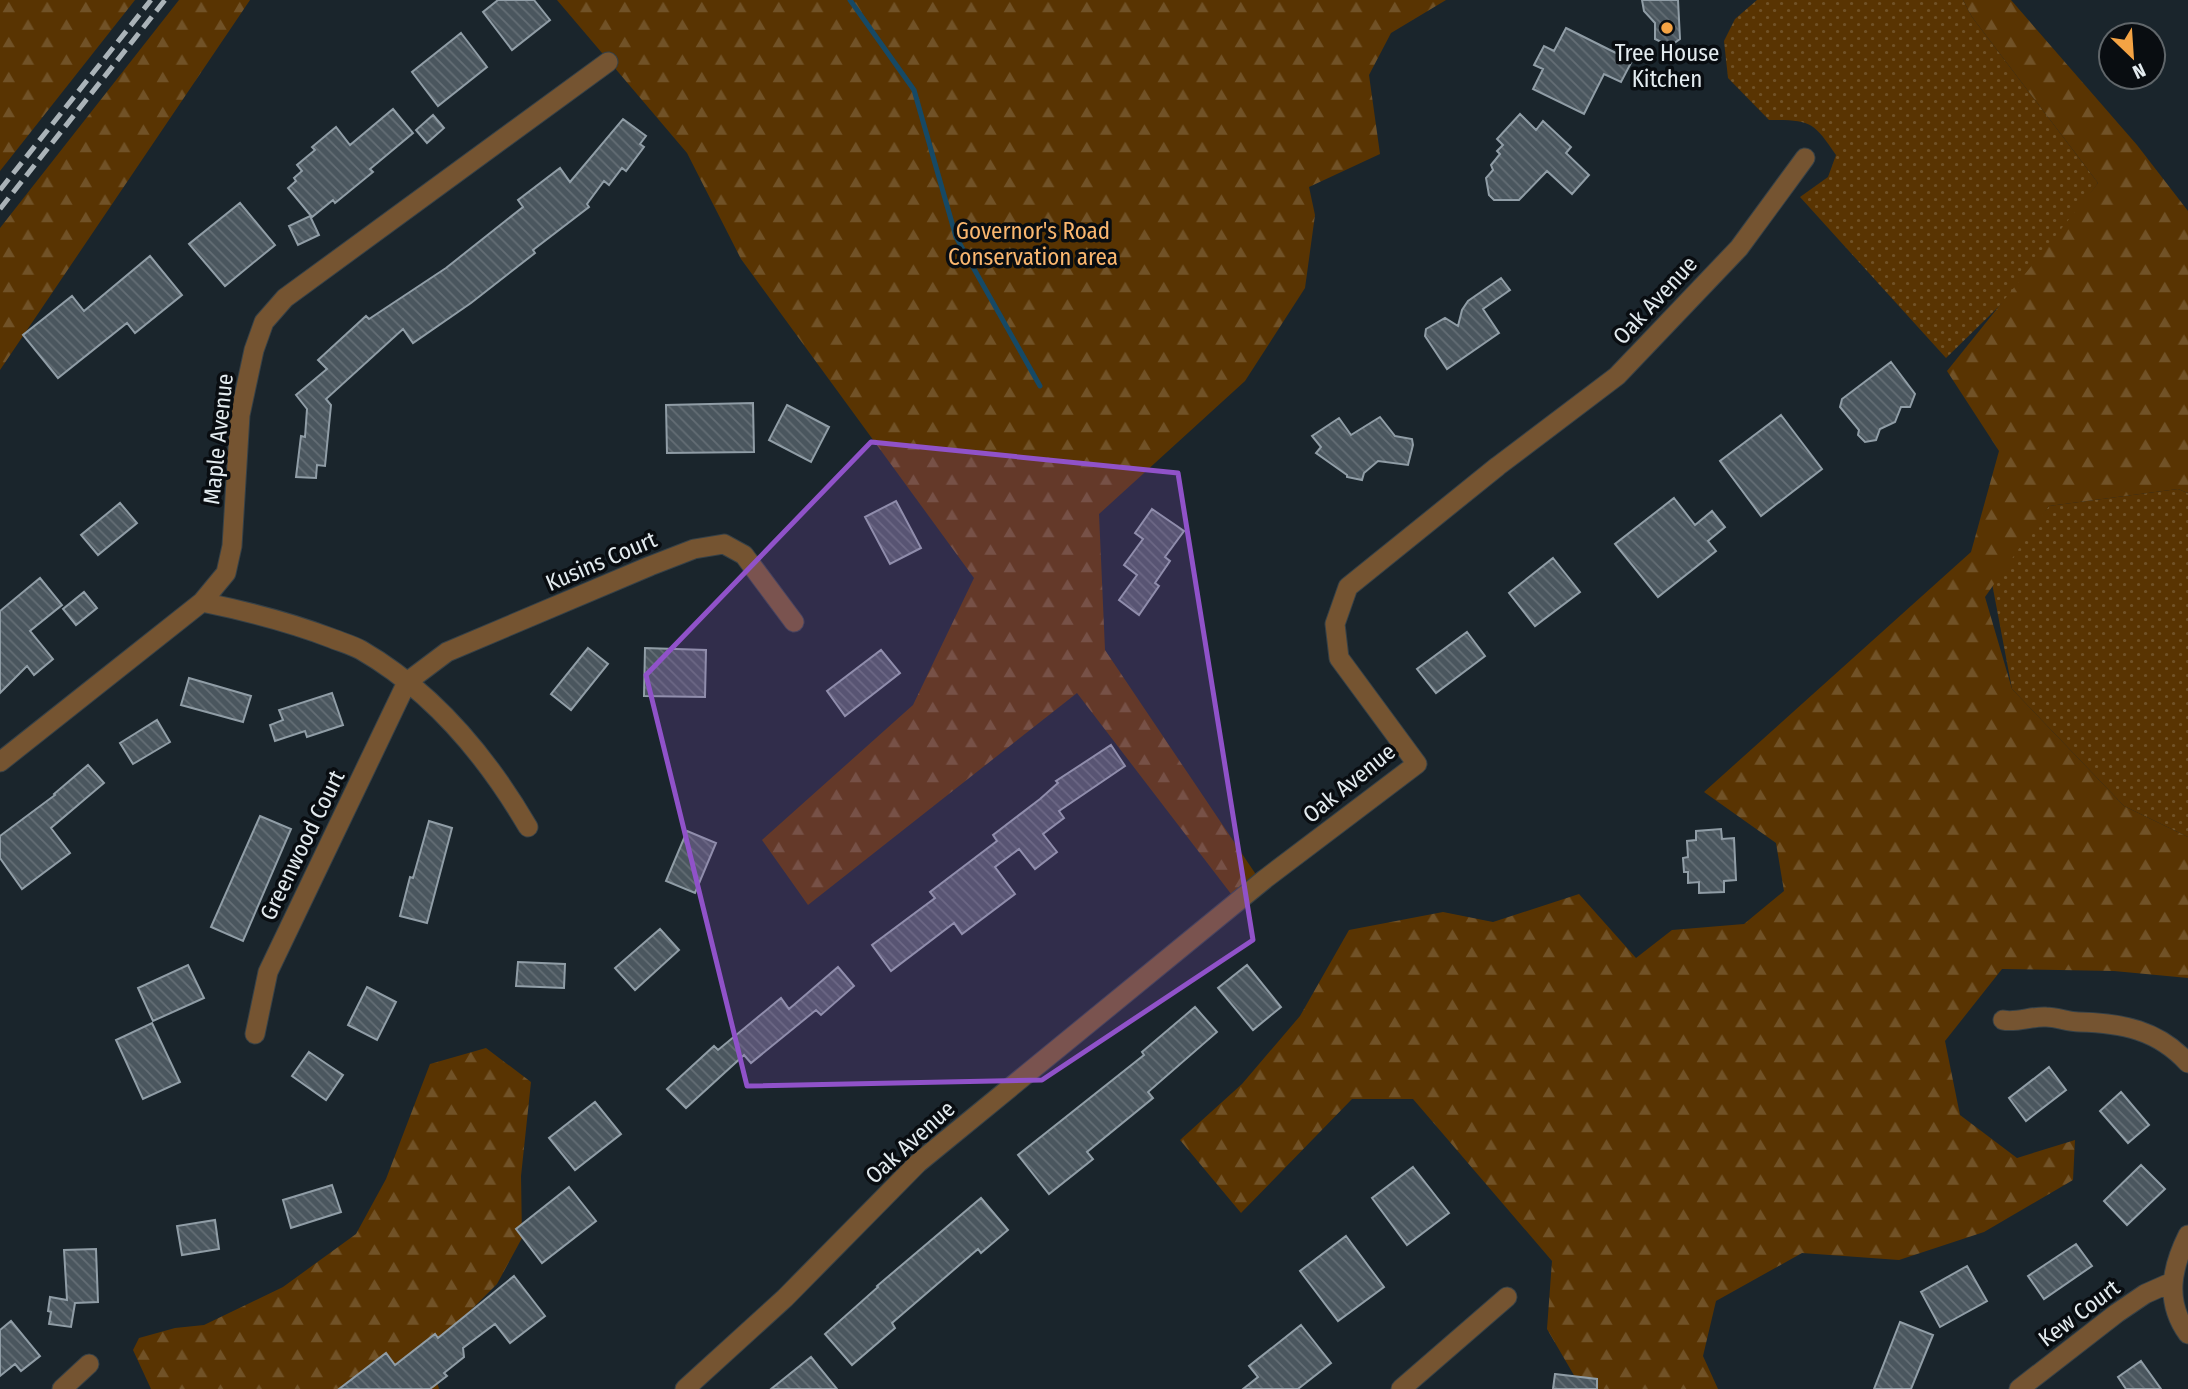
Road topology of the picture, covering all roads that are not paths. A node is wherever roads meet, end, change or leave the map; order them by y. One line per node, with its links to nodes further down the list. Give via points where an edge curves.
1 (608, 62): 3 (street, Maple Avenue, via 285,298 264,322 240,415 232,546 226,573)
2 (1805, 158): 17 (street, Oak Avenue, via 1739,247 1617,376 1348,587 1335,624 1339,658 1417,764 1265,879 918,1163 785,1298)
3 (202, 602): 5 (street, via 311,630 359,649); 6 (street, Maple Avenue)
4 (794, 622): 5 (street, Kusins Court, via 744,555 724,544 694,549 650,566 447,652)
5 (407, 682): 7 (street, via 464,736 505,787); 9 (street, Greenwood Court, via 268,972)
6 (0, 762)
7 (528, 827)
8 (2003, 1020): 10 (street, via 2049,1017 2136,1029 2161,1038)
9 (255, 1034)
10 (2188, 1063)
11 (2188, 1235): 12 (street)
12 (2172, 1282): 14 (street, via 2173,1303); 19 (street, Kew Court, via 2117,1313)
13 (1507, 1297): 18 (street)
14 (2188, 1334)
15 (89, 1364): 16 (street)
16 (61, 1389)
17 (685, 1389)
18 (1401, 1389)
19 (2019, 1389)

